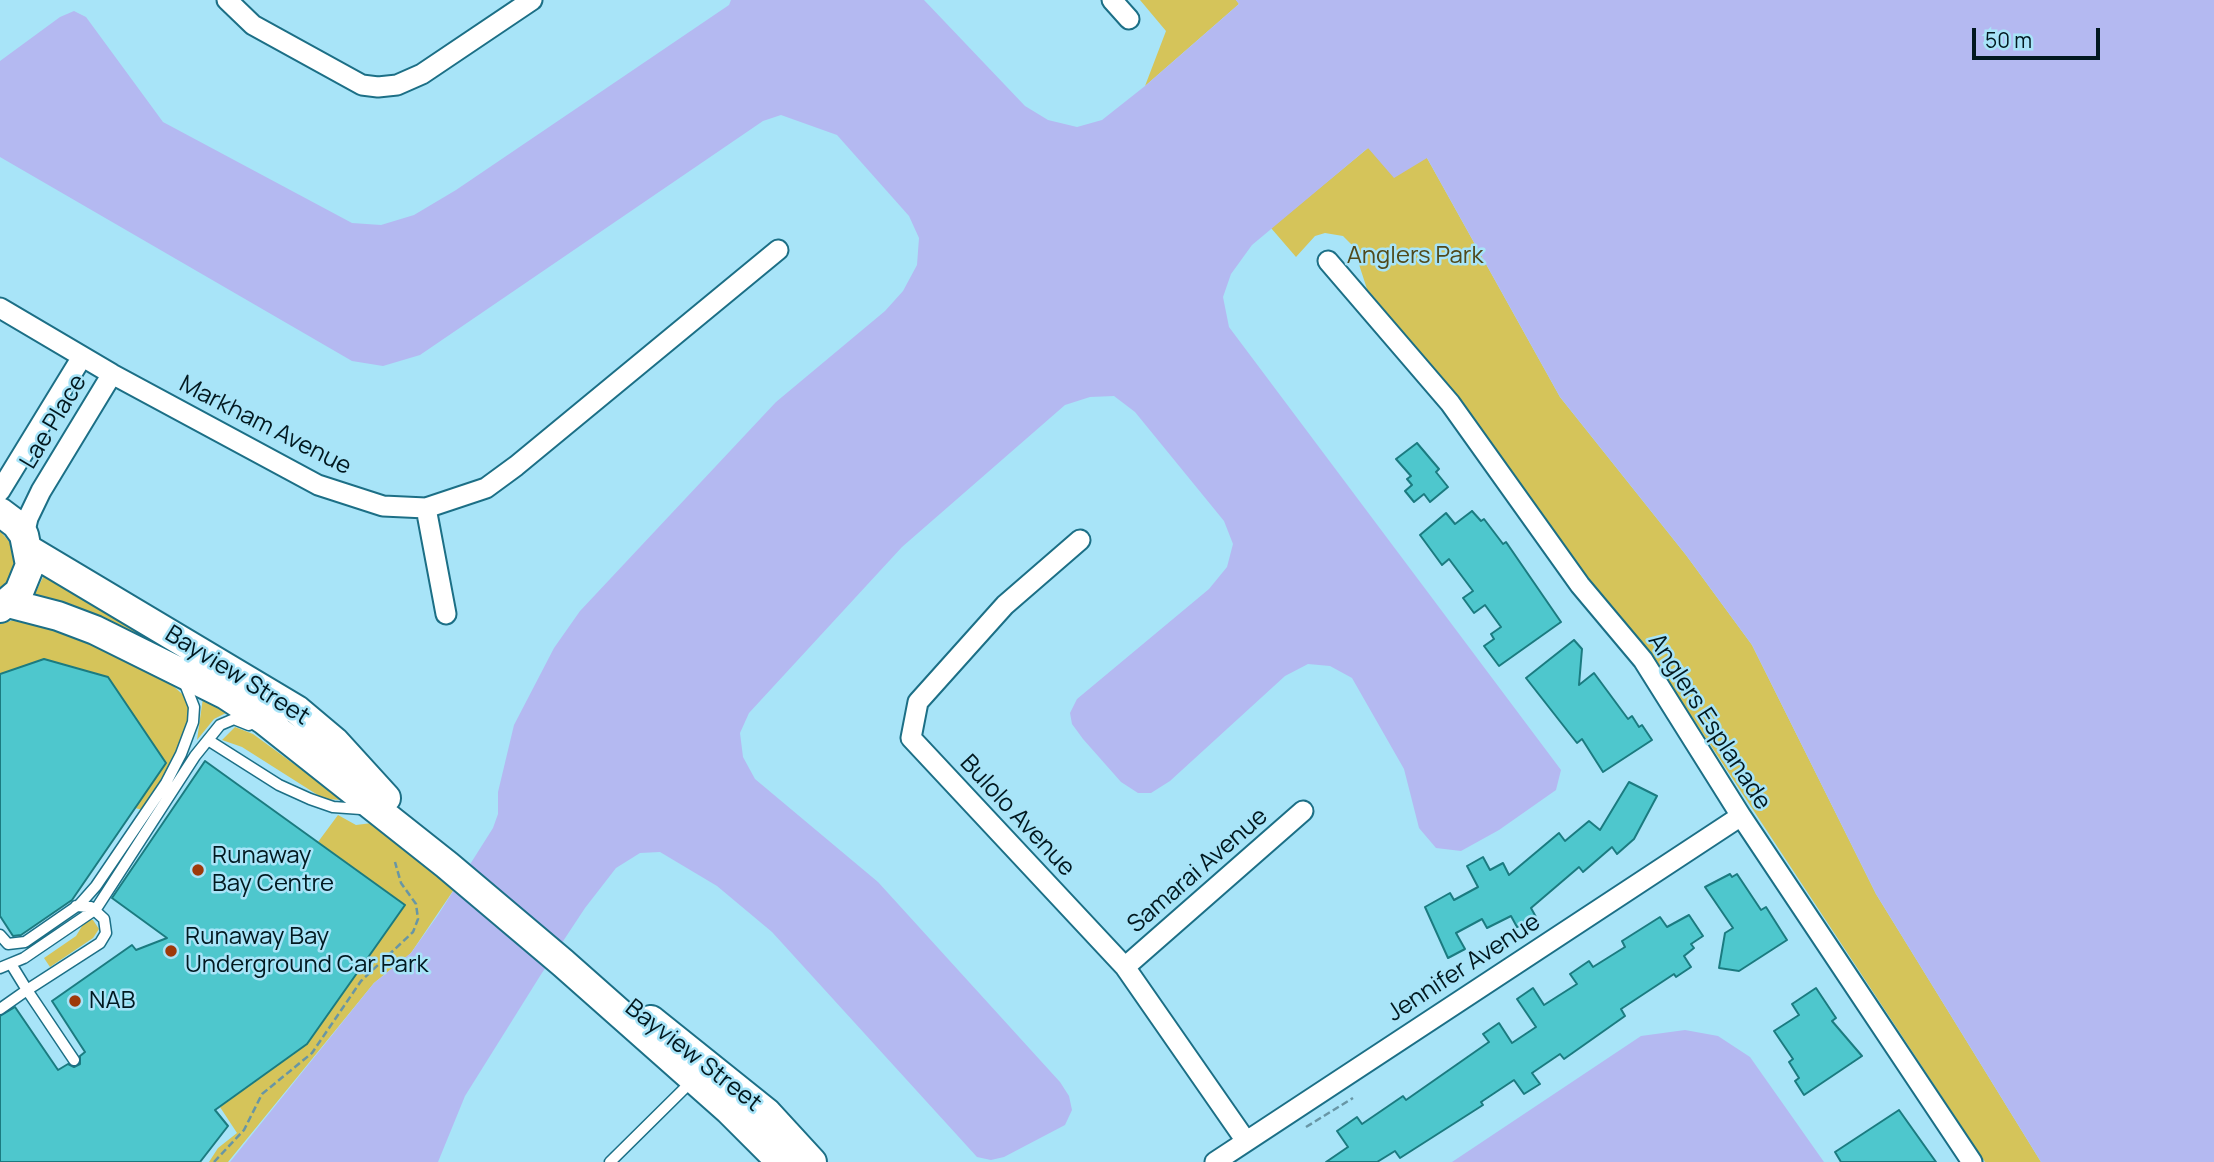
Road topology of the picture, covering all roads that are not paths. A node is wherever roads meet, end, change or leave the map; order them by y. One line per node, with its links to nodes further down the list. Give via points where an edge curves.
1 (228, 0): 2 (street, via 235,11 265,32 362,86 379,88 422,74)
2 (532, 0)
3 (1112, 0): 4 (street)
4 (1129, 19)
5 (778, 250): 11 (street, Markham Avenue, via 486,488)
6 (1328, 261): 21 (street, Anglers Esplanade, via 1450,403 1580,585 1643,660)
7 (0, 307): 8 (street, Markham Avenue)
8 (82, 357): 9 (street, Markham Avenue); 10 (street, Lae Place)
9 (112, 374): 11 (street, Markham Avenue, via 318,485 383,506); 14 (street, Lae Place, via 35,502)
10 (0, 491)
11 (426, 508): 16 (street)
12 (0, 512): 14 (main road, Bayview Street, via 16,524)
13 (1080, 540): 28 (street, Bulolo Avenue, via 1005,605 918,702 911,738)
14 (26, 543): 15 (main road, via 26,579); 23 (main road, Bayview Street, via 297,710 335,742)
15 (4, 605): 17 (main road, Bayview Street, via 74,621)
16 (446, 614)
17 (177, 673): 22 (main road, Bayview Street, via 226,695 264,720); 24 (lane, via 191,693 194,707 181,754 96,886)
18 (208, 740): 19 (lane, via 310,799); 19 (lane, via 228,720 242,721); 25 (lane)
19 (361, 809): 22 (lane)
20 (1303, 811): 28 (street, Samarai Avenue)
21 (1741, 816): 34 (street, Jennifer Avenue); 39 (street, Anglers Esplanade)
22 (424, 847): 23 (main road, Bayview Street)
23 (447, 865): 33 (main road, Bayview Street, via 564,963 631,1006)
24 (76, 906): 25 (lane); 26 (lane, via 18,945 8,944)
25 (96, 909): 27 (lane); 30 (lane, via 107,926 100,943)
26 (0, 935)
27 (11, 964): 29 (lane); 30 (lane)
28 (1125, 967): 34 (street, Bulolo Avenue)
29 (0, 968)
30 (27, 990): 31 (lane); 32 (lane)
31 (0, 1009)
32 (74, 1059)
33 (701, 1071): 35 (lane); 36 (main road, Bayview Street); 37 (main road, Bayview Street, via 767,1113)
34 (1246, 1141): 38 (street, Jennifer Avenue)
35 (610, 1162)
36 (781, 1162)
37 (812, 1162)
38 (1215, 1162)
39 (1972, 1162)

